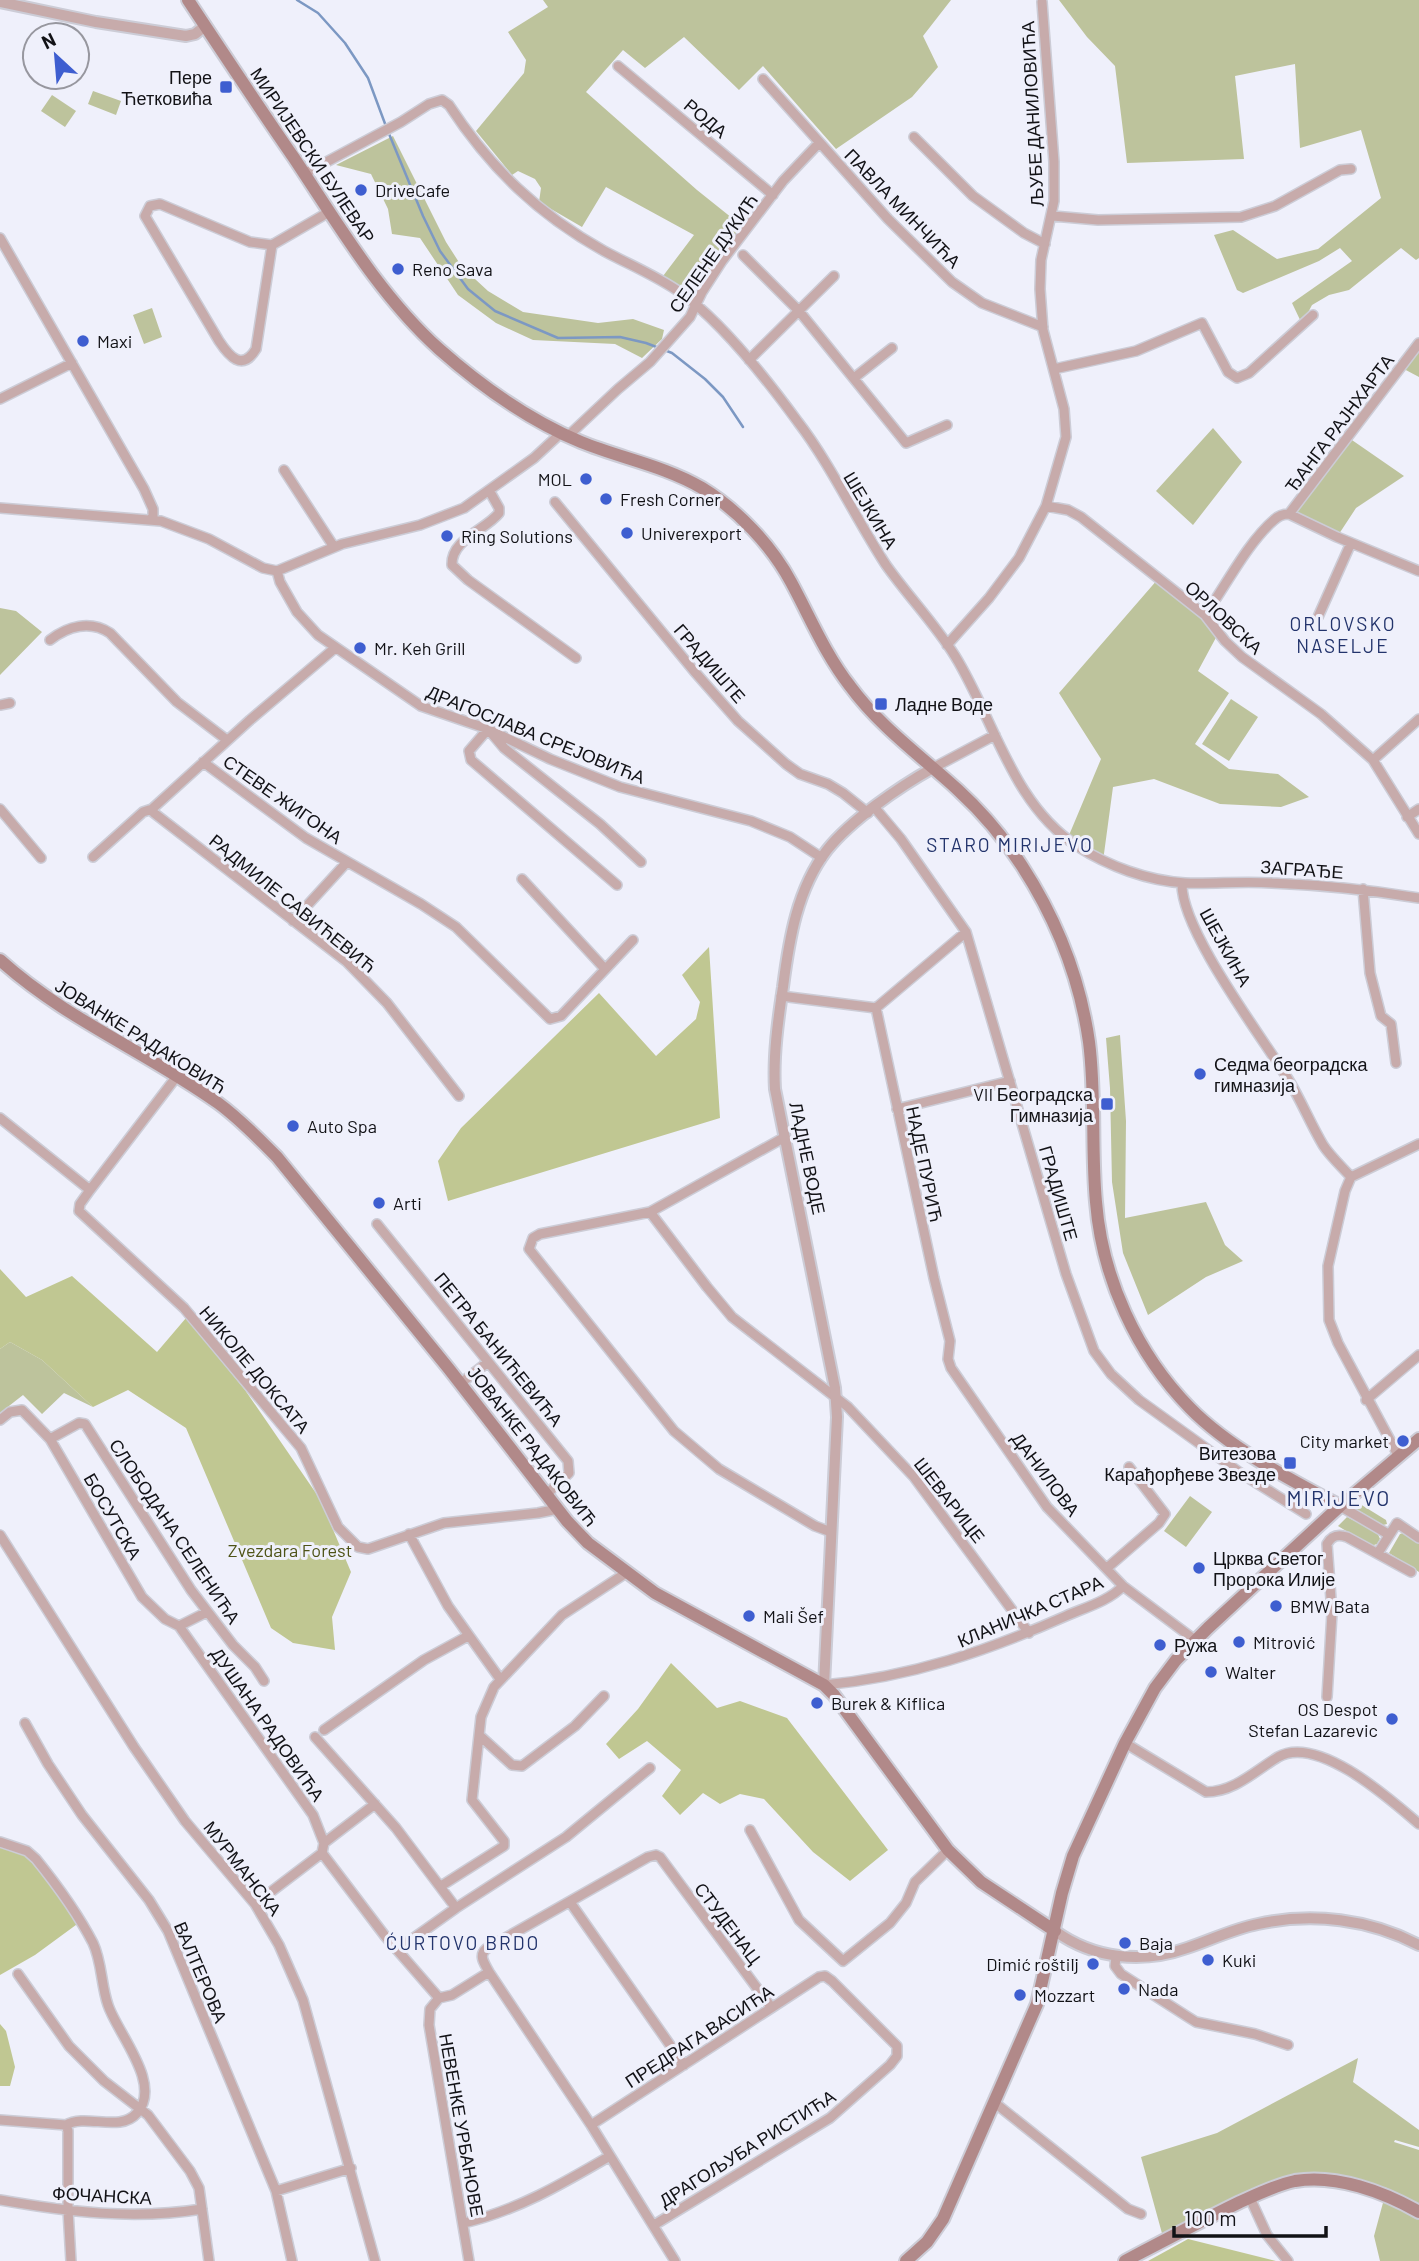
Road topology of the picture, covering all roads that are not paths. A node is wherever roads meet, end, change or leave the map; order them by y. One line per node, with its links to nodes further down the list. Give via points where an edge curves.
1 (188, 0): 4 (main road, МИРИЈЕВСКИ БУЛЕВАР)
2 (0, 2): 4 (street, via 186,36)
3 (1042, 2): 13 (street, ЉУБЕ ДАНИЛОВИЋА, via 1054,162)
4 (205, 26): 10 (main road, МИРИЈЕВСКИ БУЛЕВАР)
5 (618, 66): 11 (street, РОДА)
6 (763, 79): 8 (street, ПАВЛА МИНЧИЋА)
7 (914, 137): 15 (street, via 973,197)
8 (819, 143): 11 (street, СЕЛЕНЕ ДУКИЋ); 22 (street, ПАВЛА МИНЧИЋА, via 952,282 982,303)
9 (1351, 169): 13 (street, via 1340,170 1282,203 1243,217 1098,220)
10 (304, 174): 12 (main road, МИРИЈЕВСКИ БУЛЕВАР); 19 (street, ШЕЈКИНА, via 442,100 499,171 535,206)
11 (773, 195): 19 (street, СЕЛЕНЕ ДУКИЋ, via 717,270)
12 (329, 212): 16 (street); 31 (main road, МИРИЈЕВСКИ БУЛЕВАР, via 427,337 488,389)
13 (1053, 216): 15 (street, ЉУБЕ ДАНИЛОВИЋА)
14 (0, 238): 26 (street)
15 (1045, 244): 22 (street, ЉУБЕ ДАНИЛОВИЋА, via 1040,276)
16 (272, 245): 16 (street, via 250,242 160,204 150,206 145,216 229,356 237,360 251,356 256,349)
17 (743, 255): 20 (street)
18 (834, 276): 20 (street)
19 (697, 306): 25 (street, ШЕЈКИНА); 31 (street, СЕЛЕНЕ ДУКИЋ, via 656,356)
20 (799, 311): 25 (street); 28 (street)
21 (1313, 315): 27 (street, via 1237,378 1228,372 1202,323 1136,351)
22 (1043, 327): 27 (street, ЉУБЕ ДАНИЛОВИЋА)
23 (1419, 343): 37 (street, ЂАНГА РАЈНХАРТА)
24 (891, 348): 28 (street)
25 (748, 360): 46 (street, ШЕЈКИНА, via 807,434 889,568)
26 (72, 363): 29 (street); 38 (street, via 144,489)
27 (1054, 369): 35 (street, ЉУБЕ ДАНИЛОВИЋА, via 1067,428)
28 (853, 378): 30 (street, via 906,443)
29 (0, 399)
30 (947, 425)
31 (565, 435): 33 (street, СЕЛЕНЕ ДУКИЋ); 55 (main road, МИРИЈЕВСКИ БУЛЕВАР, via 698,486 744,522 788,577 853,690)
32 (285, 470): 40 (street)
33 (490, 492): 40 (street, СЕЛЕНЕ ДУКИЋ, via 434,521); 48 (street, via 499,513 457,548 454,568)
34 (555, 502): 59 (street, ГРАДИШТЕ, via 738,720 800,774 828,784)
35 (1046, 506): 43 (street, ОРЛОВСКА, via 1081,517); 46 (street, ЉУБЕ ДАНИЛОВИЋА, via 1018,558)
36 (0, 508): 38 (street)
37 (1289, 514): 39 (street); 43 (street, ЂАНГА РАЈНХАРТА, via 1272,521)
38 (153, 519): 42 (street, via 189,530)
39 (1351, 543): 41 (street); 44 (street)
40 (334, 547): 42 (street, СЕЛЕНЕ ДУКИЋ)
41 (1419, 571)
42 (278, 572): 47 (street, ДРАГОСЛАВА СРЕЈОВИЋА, via 297,612)
43 (1205, 615): 53 (street, ОРЛОВСКА, via 1242,657 1321,714)
44 (1318, 617)
45 (50, 640): 52 (street, via 86,625 102,627 186,710)
46 (947, 645): 51 (street, ШЕЈКИНА)
47 (335, 648): 50 (street, ДРАГОСЛАВА СРЕЈОВИЋА, via 421,706); 52 (street)
48 (576, 658)
49 (1419, 719): 53 (street)
50 (488, 729): 64 (street, ДРАГОСЛАВА СРЕЈОВИЋА, via 599,780 735,816 790,836); 66 (street, via 504,748); 69 (street, via 469,751 471,760)
51 (995, 735): 55 (street, ЛАДНЕ ВОДЕ); 68 (street, ШЕЈКИНА, via 1031,800 1067,839 1114,866)
52 (227, 740): 54 (street)
53 (1373, 760): 60 (street, ОРЛОВСКА)
54 (202, 762): 58 (street); 65 (street, СТЕВЕ ЖИГОНА)
55 (933, 768): 59 (street, ЛАДНЕ ВОДЕ); 103 (main road, МИРИЈЕВСКИ БУЛЕВАР, via 978,809 1016,856 1039,892 1066,952 1089,1041 1101,1238 1115,1287 1143,1347 1171,1387 1205,1422)
56 (1419, 808): 60 (street)
57 (0, 809): 63 (street)
58 (152, 809): 62 (street); 72 (street, РАДМИЛЕ САВИЋЕВИЋ)
59 (872, 810): 64 (street, ЛАДНЕ ВОДЕ); 73 (street, ГРАДИШТЕ, via 901,839)
60 (1408, 817): 61 (street, ОРЛОВСКА)
61 (1419, 834)
62 (93, 857)
63 (41, 858)
64 (822, 858): 77 (street, ЛАДНЕ ВОДЕ, via 800,901)
65 (347, 862): 72 (street, СТЕВЕ ЖИГОНА); 76 (street, СТЕВЕ ЖИГОНА, via 456,927 550,1019 561,1016)
66 (641, 862)
67 (522, 879): 76 (street)
68 (1182, 883): 70 (street, ЗАГРАЂЕ, via 1231,881); 87 (street, ШЕЈКИНА, via 1189,916 1211,958 1289,1080 1325,1147)
69 (617, 886)
70 (1363, 889): 71 (street, ЗАГРАЂЕ); 79 (street, via 1370,973 1381,1016 1391,1024)
71 (1419, 898)
72 (293, 921): 82 (street, РАДМИЛЕ САВИЋЕВИЋ, via 365,979)
73 (966, 932): 78 (street); 81 (street, ГРАДИШТЕ)
74 (633, 940): 76 (street, СТЕВЕ ЖИГОНА)
75 (0, 960): 80 (main road, ЈОВАНКЕ РАДАКОВИЋ, via 75,1017)
76 (605, 969)
77 (781, 996): 78 (street); 85 (street, ЛАДНЕ ВОДЕ, via 775,1080)
78 (876, 1008): 83 (street, НАДЕ ПУРИЋ)
79 (1396, 1063)
80 (177, 1076): 88 (street); 94 (main road, ЈОВАНКЕ РАДАКОВИЋ, via 241,1122 277,1157)
81 (1010, 1081): 83 (street); 105 (street, ГРАДИШТЕ, via 1074,1300 1101,1361 1139,1400)
82 (459, 1096)
83 (897, 1109): 91 (street, НАДЕ ПУРИЋ)
84 (0, 1118): 88 (street)
85 (785, 1137): 89 (street); 95 (street, ЛАДНЕ ВОДЕ)
86 (1419, 1144): 87 (street)
87 (1351, 1177): 96 (street, via 1330,1251 1328,1306 1332,1331)
88 (90, 1190): 107 (street, НИКОЛЕ ДОКСАТА, via 79,1211 184,1308 301,1448 332,1518 344,1534 365,1549)
89 (650, 1212): 95 (street, ШЕВАРИЦЕ, via 732,1317); 106 (street, via 540,1234 530,1243 531,1254 674,1431 719,1469)
90 (377, 1224): 93 (street, ПЕТРА БАНИЋЕВИЋА)
91 (947, 1325): 112 (street, ДАНИЛОВА, via 953,1372 1041,1500)
92 (1419, 1355): 96 (street)
93 (488, 1362): 94 (street); 102 (street, ПЕТРА БАНИЋЕВИЋА, via 568,1461 569,1473)
94 (461, 1383): 102 (main road, ЈОВАНКЕ РАДАКОВИЋ)
95 (836, 1396): 106 (street, ЛАДНЕ ВОДЕ); 118 (street, ШЕВАРИЦЕ, via 914,1477)
96 (1367, 1400): 100 (street)
97 (0, 1420): 98 (street, БОСУТСКА, via 10,1412 24,1410)
98 (50, 1439): 116 (street, СЛОБОДАНА СЕЛЕНИЋА, via 79,1423 88,1428); 117 (street, БОСУТСКА, via 142,1597)
99 (1419, 1439): 100 (main road)
100 (1398, 1455): 103 (main road)
101 (1129, 1468): 112 (street, via 1165,1514)
102 (547, 1494): 104 (main road, ЈОВАНКЕ РАДАКОВИЋ)
103 (1340, 1506): 108 (street); 120 (main road)
104 (558, 1509): 107 (street, НИКОЛЕ ДОКСАТА, via 444,1523); 114 (main road, ЈОВАНКЕ РАДАКОВИЋ, via 588,1544)
105 (1306, 1514)
106 (831, 1532): 123 (street, ЛАДНЕ ВОДЕ)
107 (409, 1534): 119 (street)
108 (1388, 1534): 110 (street, via 1397,1523); 111 (street)
109 (0, 1535): 140 (street, МУРМАНСКА, via 185,1822)
110 (1419, 1538)
111 (1378, 1553): 113 (street); 125 (street, via 1336,1535 1327,1544 1332,1613)
112 (1107, 1568): 115 (street, ДАНИЛОВА)
113 (1410, 1572)
114 (626, 1573): 121 (street, via 562,1615); 123 (main road, ЈОВАНКЕ РАДАКОВИЋ, via 674,1605)
115 (1123, 1586): 118 (street, КЛАНИЧКА СТАРА); 120 (street, ДАНИЛОВА)
116 (207, 1612): 117 (street); 122 (street, СЛОБОДАНА СЕЛЕНИЋА)
117 (179, 1626): 136 (street, ДУШАНА РАДОВИЋА, via 313,1815)
118 (1028, 1633): 123 (street, КЛАНИЧКА СТАРА, via 949,1662)
119 (468, 1636): 121 (street); 127 (street, via 424,1660)
120 (1195, 1640): 130 (main road, via 1164,1674)
121 (500, 1679): 128 (street, via 483,1709)
122 (264, 1681)
123 (824, 1685): 137 (main road, ЈОВАНКЕ РАДАКОВИЋ)
124 (604, 1696): 128 (street, via 575,1726 518,1767)
125 (1327, 1697)
126 (25, 1723): 160 (street, ВАЛТЕРОВА, via 82,1815 168,1931)
127 (324, 1730)
128 (479, 1735): 138 (street, via 472,1800 504,1846)
129 (315, 1737): 132 (street)
130 (1125, 1743): 133 (street, via 1206,1792 1231,1786 1289,1753 1314,1755 1353,1773); 142 (main road, via 1073,1856)
131 (650, 1768): 141 (street, via 566,1837)
132 (375, 1804): 136 (street); 138 (street)
133 (1419, 1824)
134 (750, 1830): 137 (street, via 799,1920 843,1961 890,1923 915,1882)
135 (0, 1842): 154 (street, via 36,1859 93,1943 107,2004 142,2074)
136 (323, 1848): 140 (street); 144 (street, ДУШАНА РАДОВИЋА)
137 (948, 1850): 142 (main road, ЈОВАНКЕ РАДАКОВИЋ, via 981,1882)
138 (440, 1886): 141 (street)
139 (570, 1902): 146 (street, via 486,1949 482,1953); 150 (street, СТУДЕНАЦ, via 648,1857 660,1857); 152 (street)
140 (255, 1903): 159 (street, МУРМАНСКА, via 303,2000)
141 (456, 1908): 144 (street)
142 (1055, 1931): 145 (street, via 1081,1947); 153 (main road, via 1037,2004)
143 (1419, 1945): 145 (street, via 1361,1922 1294,1918 1249,1926 1161,1955)
144 (397, 1951): 149 (street, ДУШАНА РАДОВИЋА)
145 (1116, 1956): 151 (street, via 1115,1966 1121,1974 1196,2022)
146 (489, 1972): 149 (street); 157 (street)
147 (18, 1974): 154 (street, via 78,2056)
148 (825, 1976): 150 (street, ПРЕДРАГА ВАСИЋА); 168 (street, ДРАГОЉУБА РИСТИЋА, via 897,2046 897,2056 830,2118)
149 (439, 1998): 167 (street, НЕВЕНКЕ УРБАНОВЕ, via 430,2009 429,2025)
150 (771, 2007): 152 (street, ПРЕДРАГА ВАСИЋА)
151 (1288, 2045)
152 (684, 2065): 157 (street, ПРЕДРАГА ВАСИЋА)
153 (995, 2103): 166 (street); 175 (main road, via 943,2219)
154 (141, 2108): 156 (street, via 123,2121); 163 (street, via 190,2171)
155 (0, 2120): 156 (street)
156 (66, 2125): 164 (street)
157 (591, 2125): 158 (street)
158 (610, 2156): 167 (street, via 526,2203); 168 (street)
159 (351, 2168): 160 (street); 172 (street, МУРМАНСКА)
160 (276, 2191): 171 (street, ВАЛТЕРОВА)
161 (1250, 2198): 165 (main road, via 1296,2181 1321,2181 1366,2189); 176 (main road); 177 (street, via 1267,2235)
162 (0, 2200): 164 (street, ФОЧАНСКА)
163 (202, 2208): 164 (street, ФОЧАНСКА, via 151,2215); 170 (street)
164 (68, 2210): 169 (street)
165 (1419, 2212)
166 (1141, 2214)
167 (464, 2224): 173 (street, НЕВЕНКЕ УРБАНОВЕ)
168 (654, 2225): 174 (street)
169 (71, 2261)
170 (209, 2261)
171 (292, 2261)
172 (374, 2261)
173 (470, 2261)
174 (675, 2261)
175 (906, 2261)
176 (1125, 2261)
177 (1288, 2261)

